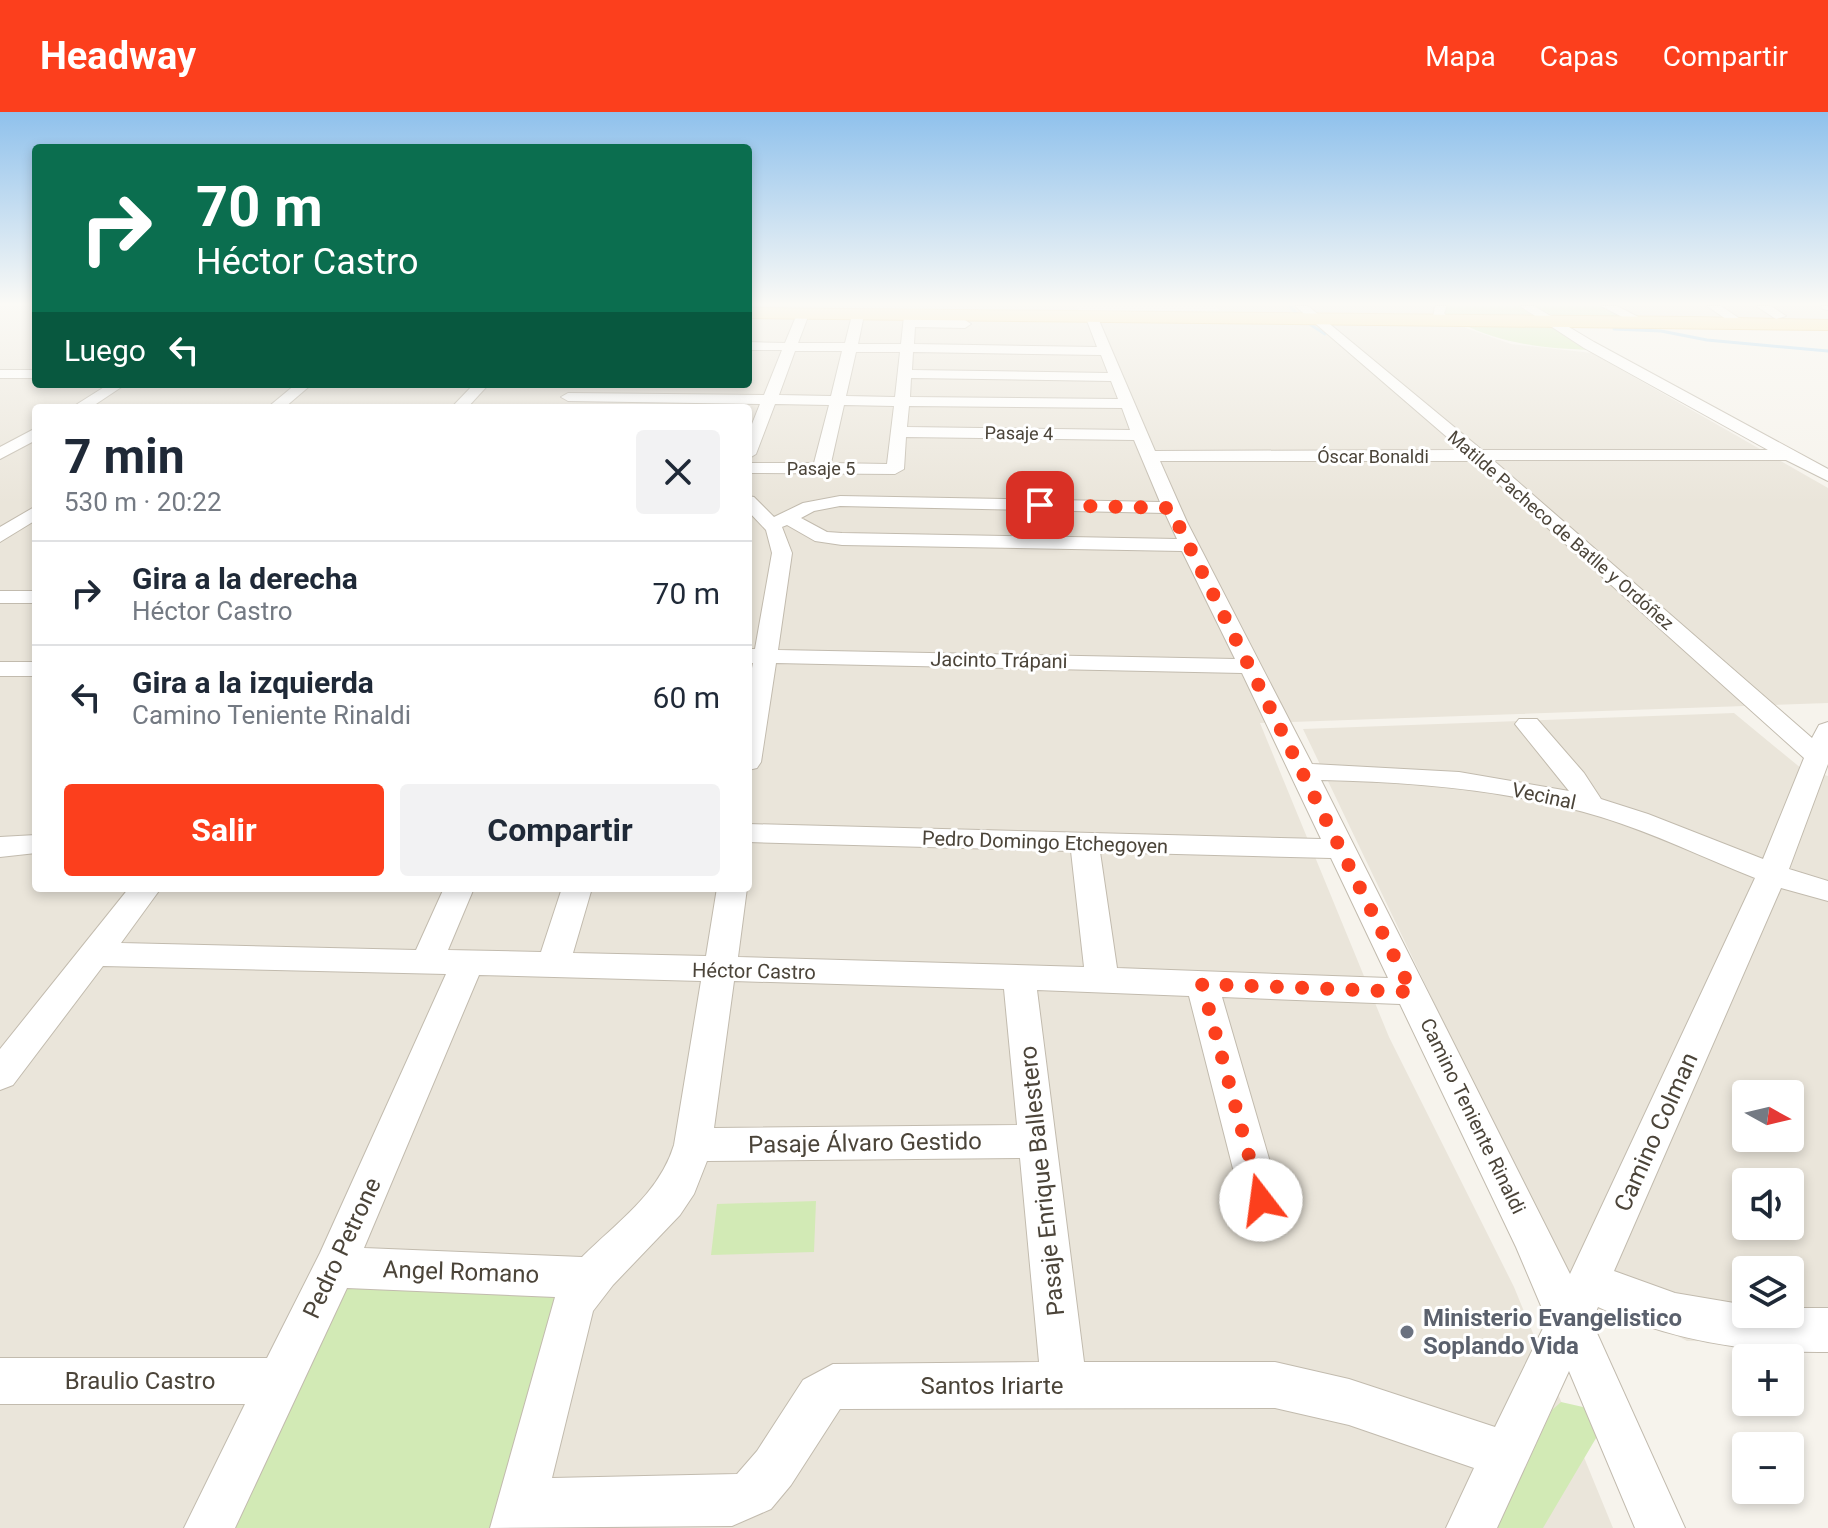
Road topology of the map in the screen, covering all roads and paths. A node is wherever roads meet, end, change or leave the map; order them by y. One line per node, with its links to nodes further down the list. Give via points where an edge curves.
1 (778, 372): 14 (street)
2 (844, 372): 15 (street)
3 (1080, 372): 10 (street)
4 (1115, 372): 10 (street, Camino Teniente Rinaldi)
5 (1380, 372): 29 (street, Matilde Pacheco de Batlle y Ordóñez)
6 (1643, 372): 28 (street)
7 (0, 374): 8 (street)
8 (32, 374)
9 (904, 374): 10 (street); 16 (street)
10 (1117, 377): 16 (street); 26 (street, Camino Teniente Rinaldi)
11 (112, 388): 20 (street)
12 (300, 388): 21 (street)
13 (478, 388): 22 (street)
14 (767, 400): 15 (street); 19 (street); 25 (street)
15 (838, 401): 16 (street); 31 (street)
16 (902, 401): 23 (street)
17 (564, 403): 18 (street)
18 (628, 403): 19 (street)
19 (696, 403)
20 (86, 404)
21 (280, 404)
22 (463, 404)
23 (898, 432): 26 (street, Pasaje 4); 31 (street, Pasaje 5, via 895,469)
24 (32, 435): 27 (street)
25 (752, 443)
26 (1143, 446): 29 (street, Óscar Bonaldi); 35 (street, Camino Teniente Rinaldi)
27 (0, 454)
28 (1792, 455): 29 (street, Óscar Bonaldi); 32 (street)
29 (1477, 456): 48 (street, Matilde Pacheco de Batlle y Ordóñez)
30 (752, 468): 31 (street, Pasaje 5)
31 (821, 468)
32 (1828, 476)
33 (826, 502): 35 (street); 37 (street); 39 (street, via 825,531)
34 (752, 503): 37 (street)
35 (1170, 508): 40 (street, Camino Teniente Rinaldi)
36 (32, 515): 38 (street)
37 (781, 521): 39 (street); 43 (street, via 782,553)
38 (0, 536)
39 (830, 538): 40 (street)
40 (1188, 545): 44 (street, Camino Teniente Rinaldi)
41 (0, 597): 42 (street)
42 (32, 597)
43 (758, 656): 44 (street, Jacinto Trápani); 45 (street)
44 (1251, 666): 49 (street, Camino Teniente Rinaldi)
45 (752, 720)
46 (1528, 724): 50 (street)
47 (1828, 730): 48 (street, Camino Colman)
48 (1819, 757): 56 (street, Camino Colman)
49 (1304, 772): 50 (street, Vecinal, via 1427,776); 55 (street, Camino Teniente Rinaldi)
50 (1591, 806): 56 (street, Vecinal)
51 (752, 833): 52 (street, Pedro Domingo Etchegoyen)
52 (1084, 843): 55 (street, Pedro Domingo Etchegoyen); 68 (street)
53 (32, 844): 54 (street)
54 (0, 847)
55 (1341, 849): 70 (street, Camino Teniente Rinaldi)
56 (1773, 872): 57 (street, Vecinal); 77 (street, Camino Colman)
57 (1828, 891)
58 (143, 892): 62 (street)
59 (457, 892): 63 (street)
60 (576, 892): 65 (street)
61 (731, 892): 66 (street)
62 (96, 954): 63 (street, Héctor Castro); 71 (street)
63 (427, 962): 64 (street, Héctor Castro)
64 (467, 964): 65 (street, Héctor Castro); 75 (street, Pedro Petrone)
65 (553, 966): 66 (street, Héctor Castro)
66 (721, 971): 67 (street, Héctor Castro); 73 (street)
67 (1019, 977): 68 (street, Héctor Castro); 72 (street, Pasaje Enrique Ballestero)
68 (1102, 980): 69 (street, Héctor Castro)
69 (1202, 984): 70 (street, Héctor Castro); 74 (street)
70 (1412, 992): 78 (street, Camino Teniente Rinaldi)
71 (0, 1075)
72 (1037, 1141): 73 (street, Pasaje Álvaro Gestido); 82 (street, Pasaje Enrique Ballestero)
73 (693, 1145): 76 (street, via 667,1200)
74 (1261, 1200)
75 (335, 1267): 76 (street, Angel Romano); 81 (street, Pedro Petrone)
76 (588, 1278): 84 (street, via 568,1322)
77 (1589, 1281): 78 (street, Camino Colman); 79 (street, via 1667,1314 1731,1327)
78 (1570, 1322): 83 (street, Camino Colman); 87 (street, Camino Teniente Rinaldi)
79 (1828, 1330)
80 (0, 1381): 81 (street, Braulio Castro)
81 (280, 1381): 85 (street, Pedro Petrone)
82 (1064, 1386): 83 (street, Santos Iriarte, via 1275,1385 1349,1402); 84 (street, Santos Iriarte, via 833,1387 819,1396 774,1468 743,1497)
83 (1507, 1455): 86 (street, Camino Colman)
84 (519, 1515)
85 (209, 1528)
86 (1471, 1528)
87 (1660, 1528)

